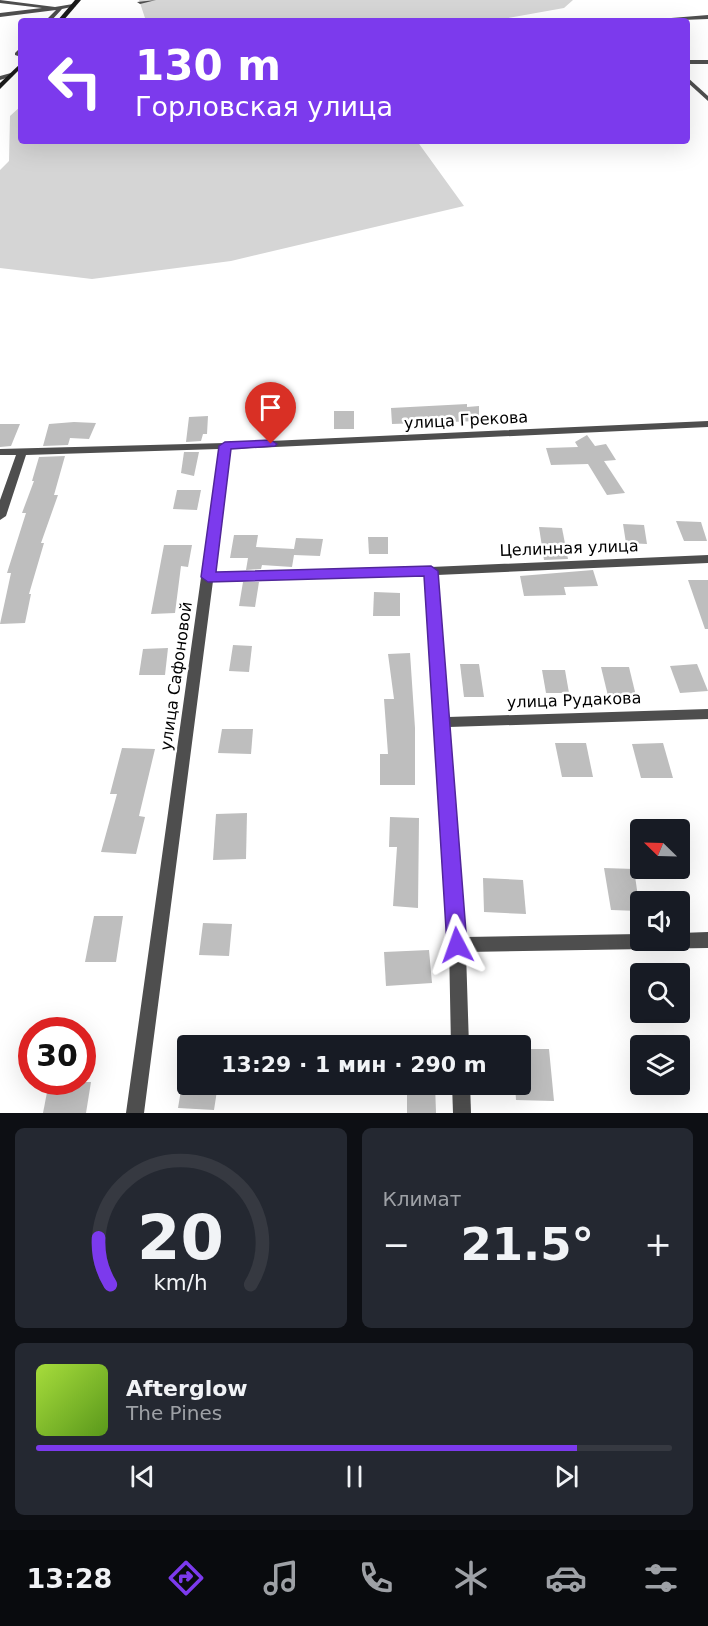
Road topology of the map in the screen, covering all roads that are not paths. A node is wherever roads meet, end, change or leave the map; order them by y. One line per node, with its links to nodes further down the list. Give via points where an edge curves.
1 (78, 0): 5 (main road)
2 (153, 0): 4 (street)
3 (0, 1): 6 (street)
4 (140, 2)
5 (73, 6): 6 (street); 10 (main road)
6 (60, 9): 7 (street); 9 (street)
7 (0, 15)
8 (708, 17): 11 (street)
9 (51, 18)
10 (63, 18)
11 (690, 18)
12 (690, 62): 13 (street)
13 (708, 62)
14 (18, 68): 15 (main road)
15 (11, 75): 16 (street); 18 (main road)
16 (0, 78)
17 (690, 82): 19 (street)
18 (0, 87)
19 (708, 99)
20 (708, 424): 21 (street, улица Грекова)
21 (225, 446): 23 (street); 27 (street, улица Сафоновой)
22 (0, 452): 23 (street)
23 (22, 452): 24 (street)
24 (0, 516)
25 (708, 559): 26 (street, Целинная улица)
26 (431, 571): 27 (street, Целинная улица); 29 (street)
27 (208, 577): 34 (street, улица Сафоновой)
28 (708, 714): 29 (street, улица Рудакова)
29 (442, 723): 31 (street)
30 (708, 940): 31 (street)
31 (457, 945): 32 (street)
32 (460, 1035)
33 (461, 1095): 35 (street)
34 (135, 1113)
35 (462, 1113)

